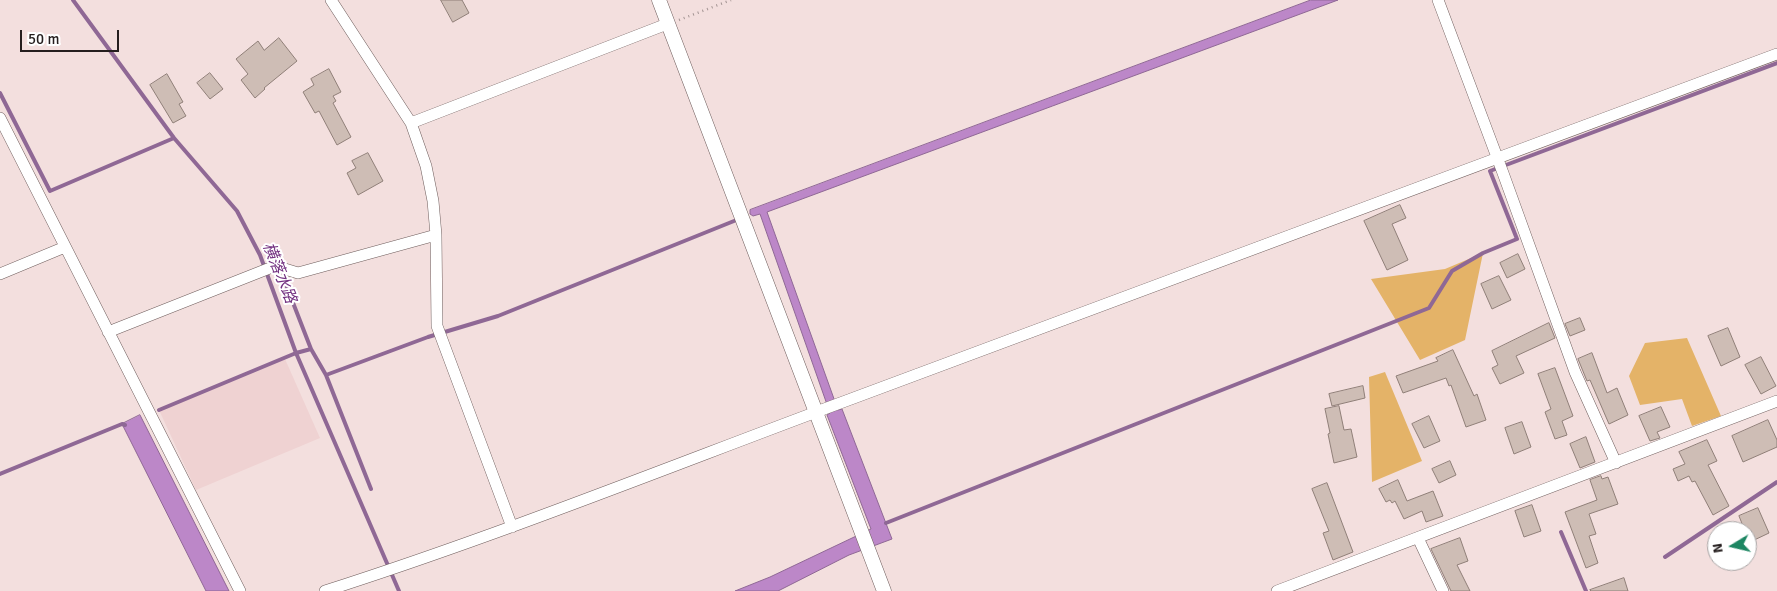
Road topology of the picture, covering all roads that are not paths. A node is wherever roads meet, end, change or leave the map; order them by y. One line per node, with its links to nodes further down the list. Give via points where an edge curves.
1 (332, 0): 7 (street)
2 (658, 0): 4 (street)
3 (1438, 0): 8 (street)
4 (667, 24): 7 (street); 14 (street)
5 (1777, 54): 8 (street)
6 (0, 118): 10 (street)
7 (411, 122): 9 (street, via 426,166)
8 (1497, 158): 14 (street); 15 (street, via 1575,372)
9 (436, 235): 12 (street, via 298,272 275,266); 16 (street, via 441,340)
10 (65, 247): 11 (street); 12 (street)
11 (0, 274)
12 (108, 332): 18 (street)
13 (1777, 401): 15 (street)
14 (815, 412): 16 (street); 20 (street)
15 (1616, 463): 17 (street)
16 (512, 527): 19 (street)
17 (1418, 538): 21 (street); 22 (street)
18 (240, 591)
19 (325, 591)
20 (884, 591)
21 (1277, 591)
22 (1442, 591)

